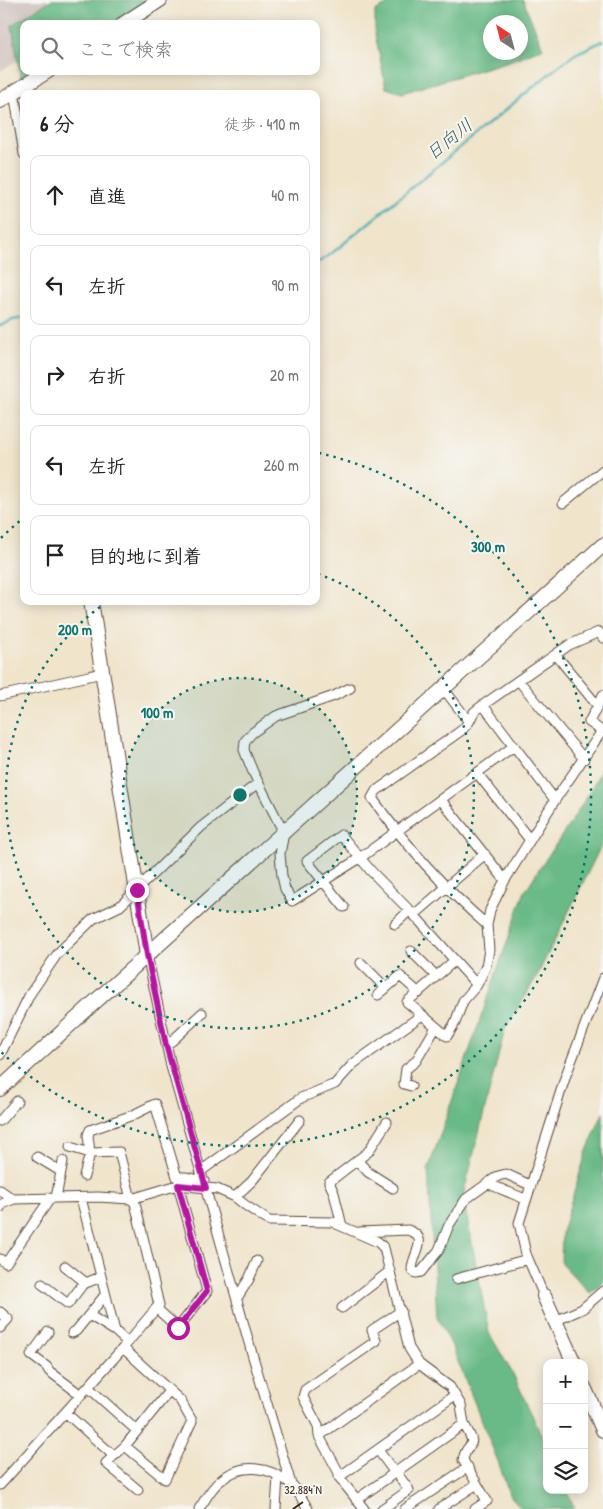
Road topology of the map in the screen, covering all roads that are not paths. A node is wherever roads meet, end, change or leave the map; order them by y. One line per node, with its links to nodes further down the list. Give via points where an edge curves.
1 (160, 0): 2 (street)
2 (129, 20)
3 (42, 75): 4 (street)
4 (14, 92): 5 (street); 6 (street)
5 (0, 101)
6 (20, 129)
7 (603, 470): 8 (street)
8 (562, 503)
9 (603, 545): 16 (street)
10 (92, 605): 13 (street)
11 (602, 633): 12 (street, via 569,645)
12 (556, 654): 14 (street); 20 (street)
13 (102, 674): 18 (street); 36 (street)
14 (519, 681): 19 (street); 23 (street)
15 (350, 688): 25 (street, via 276,716 247,738 244,750)
16 (444, 688): 21 (street); 29 (street)
17 (603, 695): 20 (street)
18 (0, 696)
19 (483, 705): 21 (street); 22 (street)
20 (597, 705): 23 (street, via 589,722 602,731)
21 (469, 722): 28 (street, via 376,791 372,798)
22 (514, 746): 24 (street); 27 (street)
23 (584, 759): 27 (street)
24 (477, 773): 26 (street); 30 (street)
25 (258, 783): 29 (street); 36 (street, via 200,827)
26 (441, 800): 28 (street); 31 (street)
27 (555, 800): 30 (street)
28 (396, 832): 32 (street); 35 (street)
29 (284, 833): 34 (street, via 280,854 282,876 292,901); 42 (street)
30 (530, 840): 33 (street)
31 (485, 854): 33 (street); 35 (street)
32 (360, 858): 34 (street); 34 (street, via 341,835 307,861); 38 (street)
33 (504, 880): 40 (street, via 490,910)
34 (324, 882): 37 (street)
35 (447, 886): 38 (street); 40 (street)
36 (137, 890): 42 (street); 55 (street, via 120,906 94,920 58,953 30,994)
37 (344, 907)
38 (412, 912): 39 (street); 43 (street)
39 (395, 924)
40 (487, 926): 47 (street, via 488,958)
41 (411, 951): 45 (street)
42 (147, 955): 54 (street); 57 (street)
43 (454, 961): 45 (street); 47 (street)
44 (361, 963): 48 (street)
45 (436, 976): 49 (street)
46 (603, 978): 73 (street, via 566,1075)
47 (477, 986): 53 (street, via 463,1001 447,1036)
48 (386, 988): 49 (street, via 400,976); 50 (street)
49 (418, 992): 52 (street, via 407,1002)
50 (378, 995)
51 (202, 1013): 54 (street)
52 (422, 1014): 53 (street); 68 (street, via 353,1064 335,1084 301,1098)
53 (436, 1027): 56 (street, via 416,1061 406,1069)
54 (166, 1045): 68 (street)
55 (0, 1055)
56 (404, 1084)
57 (0, 1089)
58 (17, 1101): 60 (street)
59 (300, 1120): 76 (street, via 252,1181)
60 (0, 1121)
61 (387, 1122): 65 (street, via 368,1152)
62 (70, 1147): 63 (street)
63 (90, 1153): 69 (street); 70 (street, via 90,1130 155,1104 177,1178 186,1177); 79 (street, via 119,1152)
64 (37, 1157): 67 (street)
65 (357, 1160): 74 (street, via 368,1172); 83 (street, via 329,1182)
66 (63, 1161): 67 (street)
67 (60, 1171): 77 (street)
68 (201, 1171): 70 (street)
69 (84, 1176)
70 (205, 1184): 72 (street); 76 (street); 97 (street)
71 (489, 1184): 73 (street, via 506,1174); 81 (street); 84 (street, via 466,1199 448,1225 439,1250 421,1272 412,1270 420,1241 415,1232)
72 (178, 1185): 79 (street); 98 (street, via 207,1291 178,1328)
73 (530, 1185): 81 (street)
74 (393, 1188)
75 (0, 1190): 80 (street)
76 (235, 1197): 83 (street, via 269,1221 332,1222)
77 (53, 1198): 78 (street); 80 (street); 85 (street, via 6,1263)
78 (81, 1198): 79 (street); 90 (street)
79 (131, 1198): 98 (street, via 159,1305)
80 (13, 1199): 82 (street)
81 (525, 1199): 86 (street, via 519,1223)
82 (0, 1208)
83 (342, 1226): 84 (street)
84 (356, 1232): 89 (street, via 384,1248)
85 (0, 1259)
86 (528, 1259): 91 (street); 96 (street)
87 (257, 1261): 97 (street)
88 (65, 1266): 92 (street)
89 (390, 1271): 99 (street); 100 (street)
90 (101, 1277): 92 (street); 95 (street)
91 (456, 1279)
92 (86, 1283): 93 (street, via 68,1304)
93 (42, 1284)
94 (603, 1292): 103 (street, via 582,1309)
95 (105, 1295): 102 (street); 105 (street)
96 (544, 1296): 103 (street)
97 (237, 1298): 128 (street)
98 (156, 1308): 108 (street)
99 (342, 1308)
100 (401, 1310): 110 (street, via 409,1348); 120 (street, via 372,1330 376,1342 305,1390 303,1397)
101 (0, 1312): 104 (street, via 8,1319)
102 (89, 1315): 105 (street); 107 (street)
103 (556, 1321): 109 (street)
104 (0, 1328)
105 (114, 1331): 108 (street)
106 (48, 1332): 113 (street, via 31,1355)
107 (72, 1333)
108 (125, 1345): 111 (street); 112 (street)
109 (572, 1359)
110 (419, 1364): 114 (street, via 450,1387); 120 (street)
111 (88, 1387): 113 (street); 119 (street)
112 (169, 1391): 119 (street); 121 (street, via 180,1400 192,1421 165,1479)
113 (81, 1395): 116 (street)
114 (455, 1395): 117 (street, via 461,1405); 122 (street)
115 (588, 1396): 118 (street)
116 (66, 1412): 123 (street); 130 (street)
117 (464, 1424): 124 (street, via 472,1438 463,1460); 125 (street)
118 (603, 1430)
119 (137, 1431): 121 (street)
120 (320, 1436): 127 (street)
121 (125, 1446): 123 (street)
122 (378, 1450): 125 (street); 127 (street)
123 (114, 1456): 131 (street, via 106,1463)
124 (468, 1468): 129 (street); 138 (street)
125 (396, 1472): 132 (street); 137 (street, via 410,1490)
126 (278, 1476): 128 (street); 133 (street, via 254,1468 239,1469 218,1482); 134 (street)
127 (339, 1477): 132 (street)
128 (291, 1484): 135 (street)
129 (477, 1484): 139 (street); 140 (street, via 487,1501)
130 (0, 1485)
131 (138, 1490)
132 (356, 1500): 136 (street)
133 (200, 1509)
134 (276, 1509)
135 (308, 1509)
136 (364, 1509)
137 (382, 1509)
138 (406, 1509)
139 (439, 1509)
140 (474, 1509)

